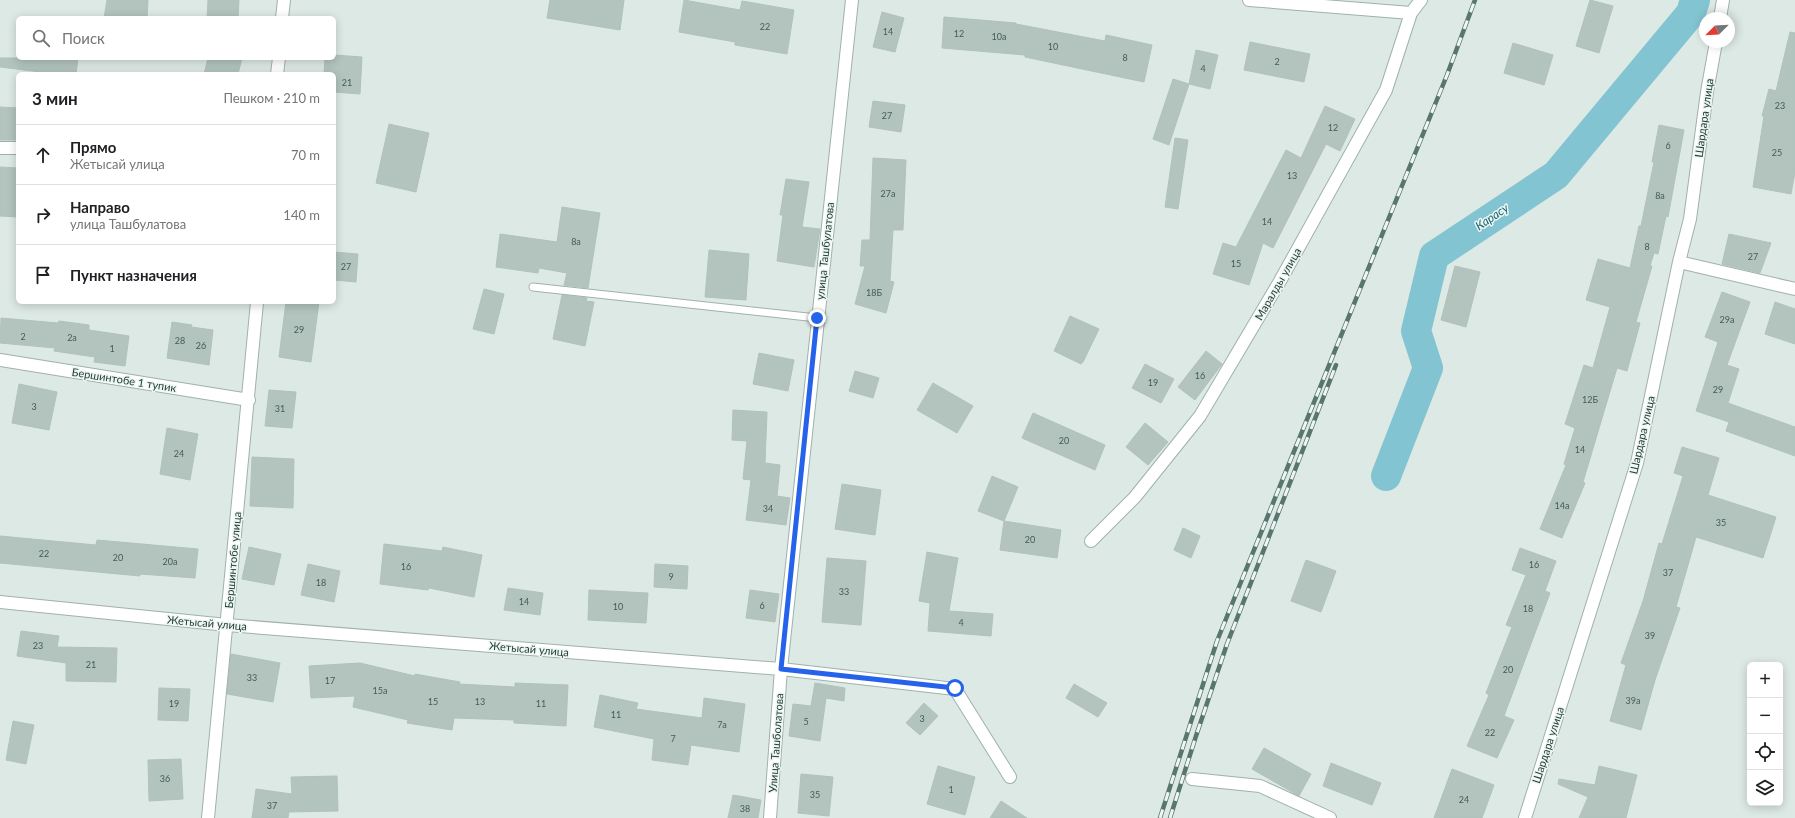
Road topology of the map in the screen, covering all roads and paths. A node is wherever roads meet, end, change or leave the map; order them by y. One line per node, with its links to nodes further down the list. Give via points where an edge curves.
1 (284, 0): 8 (street)
2 (852, 0): 18 (street, улица Ташбулатова)
3 (1249, 0): 7 (street)
4 (1421, 0): 7 (street, Маралды улица)
5 (1723, 0): 6 (street)
6 (1721, 12)
7 (1411, 14): 21 (street, Маралды улица, via 1386,90 1280,281 1200,416 1135,497)
8 (282, 16)
9 (1715, 48): 14 (street, Шардара улица, via 1690,219)
10 (279, 60): 11 (street)
11 (277, 72)
12 (0, 148): 13 (street)
13 (16, 148)
14 (1679, 262): 16 (street); 30 (street, Шардара улица, via 1637,464)
15 (533, 287): 18 (lane)
16 (1795, 289)
17 (257, 304): 20 (street, Бершинтобе улица)
18 (817, 318): 24 (street, улица Ташбулатова)
19 (0, 360): 20 (street, Бершинтобе 1 тупик)
20 (249, 400): 23 (street, Бершинтобе улица)
21 (1091, 542)
22 (0, 602): 23 (street, Жетысай улица)
23 (227, 625): 24 (street, Жетысай улица); 27 (street, Бершинтобе улица)
24 (781, 669): 25 (street, Жетысай улица, via 955,688); 28 (street, Улица Ташболатова)
25 (1010, 777)
26 (1192, 779): 29 (street, via 1260,786)
27 (208, 818)
28 (770, 818)
29 (1330, 818)
30 (1525, 818)

